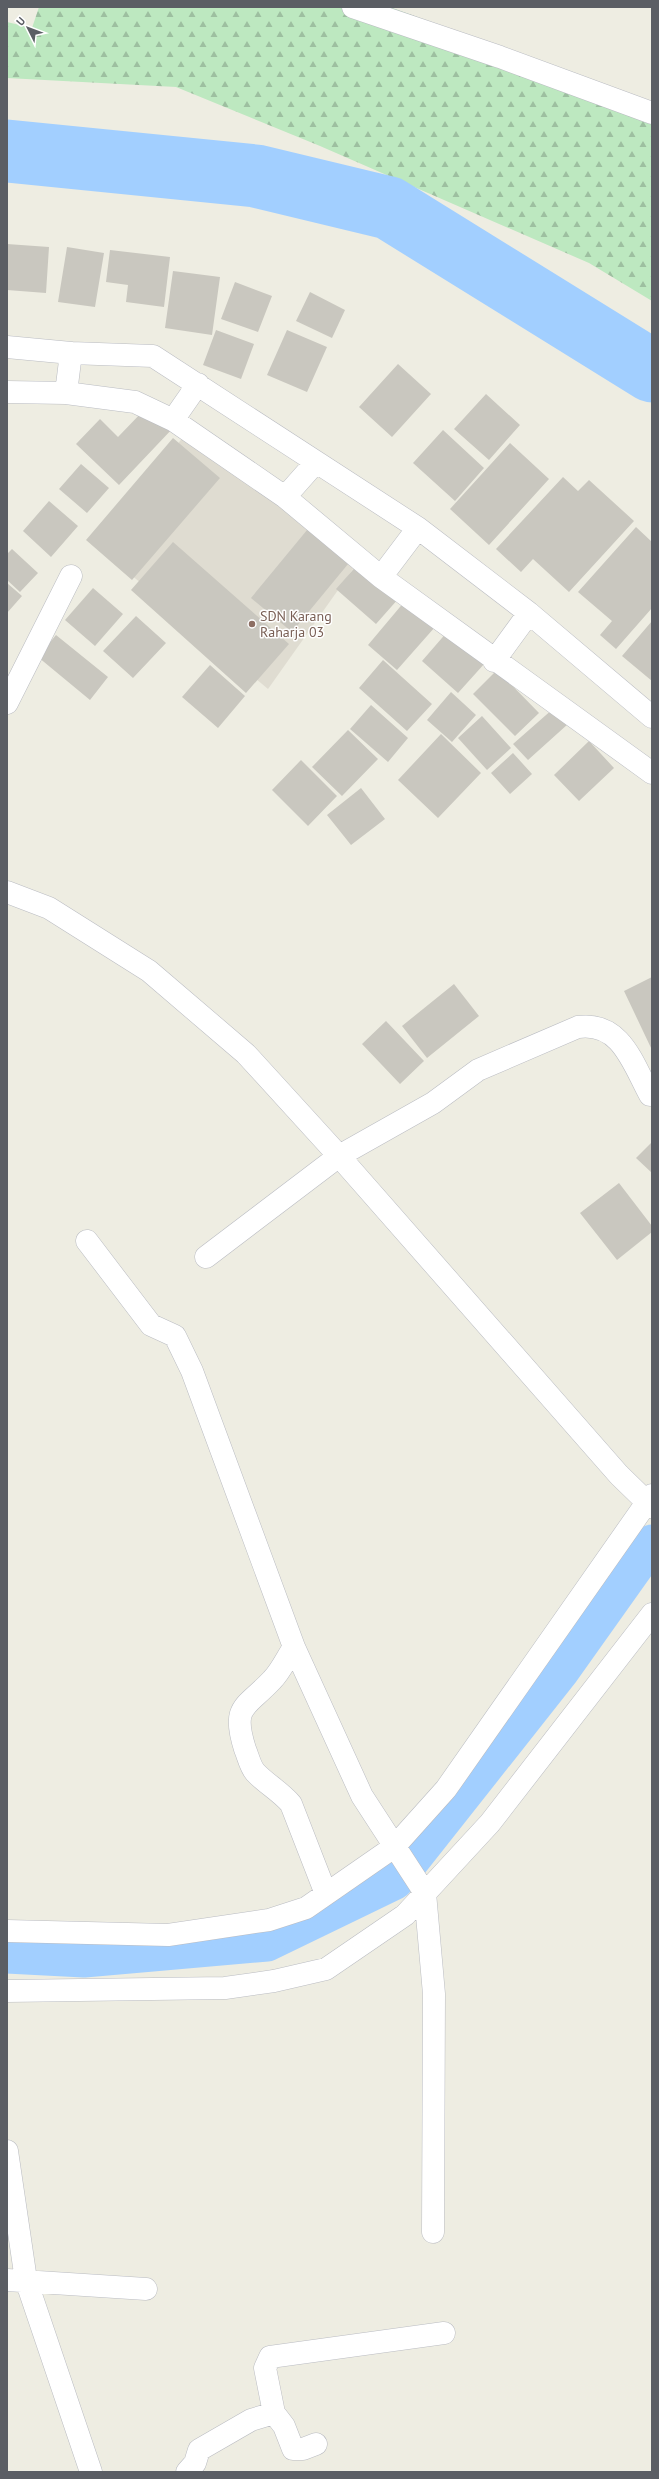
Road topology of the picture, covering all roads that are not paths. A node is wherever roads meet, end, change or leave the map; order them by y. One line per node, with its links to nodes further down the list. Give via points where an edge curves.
1 (353, 7): 2 (street)
2 (652, 113)
3 (7, 347): 4 (street)
4 (69, 374): 5 (street, via 153,356); 6 (street); 7 (street)
5 (196, 387): 7 (street); 8 (street)
6 (7, 392)
7 (175, 416): 9 (street)
8 (312, 465): 9 (street); 10 (street)
9 (289, 493): 11 (street)
10 (414, 535): 11 (street); 13 (street)
11 (387, 569): 14 (street)
12 (71, 576): 15 (street)
13 (525, 619): 14 (street); 16 (street)
14 (496, 657): 17 (street)
15 (7, 703)
16 (652, 717)
17 (652, 773)
18 (7, 892): 20 (street, via 49,908 149,971 246,1054)
19 (650, 1095): 20 (street, via 622,1041 608,1032 586,1026 578,1027 478,1070 433,1103)
20 (340, 1156): 22 (street); 23 (street)
21 (87, 1241): 25 (street, via 151,1325 175,1336 192,1371)
22 (206, 1257)
23 (650, 1502): 26 (street, via 446,1789)
24 (652, 1614): 27 (street, via 490,1823)
25 (294, 1647): 26 (street, via 362,1796); 28 (street, via 272,1680 250,1698 241,1714 239,1729 253,1770 267,1785 282,1793 291,1804)
26 (398, 1852): 27 (street); 28 (street)
27 (421, 1885): 30 (street, via 405,1915 326,1969 225,1988); 32 (street, via 434,1994)
28 (326, 1894): 29 (street, via 306,1908 269,1920 168,1935)
29 (7, 1931)
30 (7, 1991)
31 (7, 2151): 33 (street)
32 (433, 2232)
33 (17, 2280): 34 (street); 38 (street)
34 (146, 2288)
35 (444, 2334): 36 (street, via 270,2357 265,2368)
36 (274, 2413): 37 (street, via 284,2426 293,2449 303,2449); 39 (street, via 251,2420 199,2450 195,2463)
37 (316, 2444)
38 (91, 2472)
39 (187, 2472)

